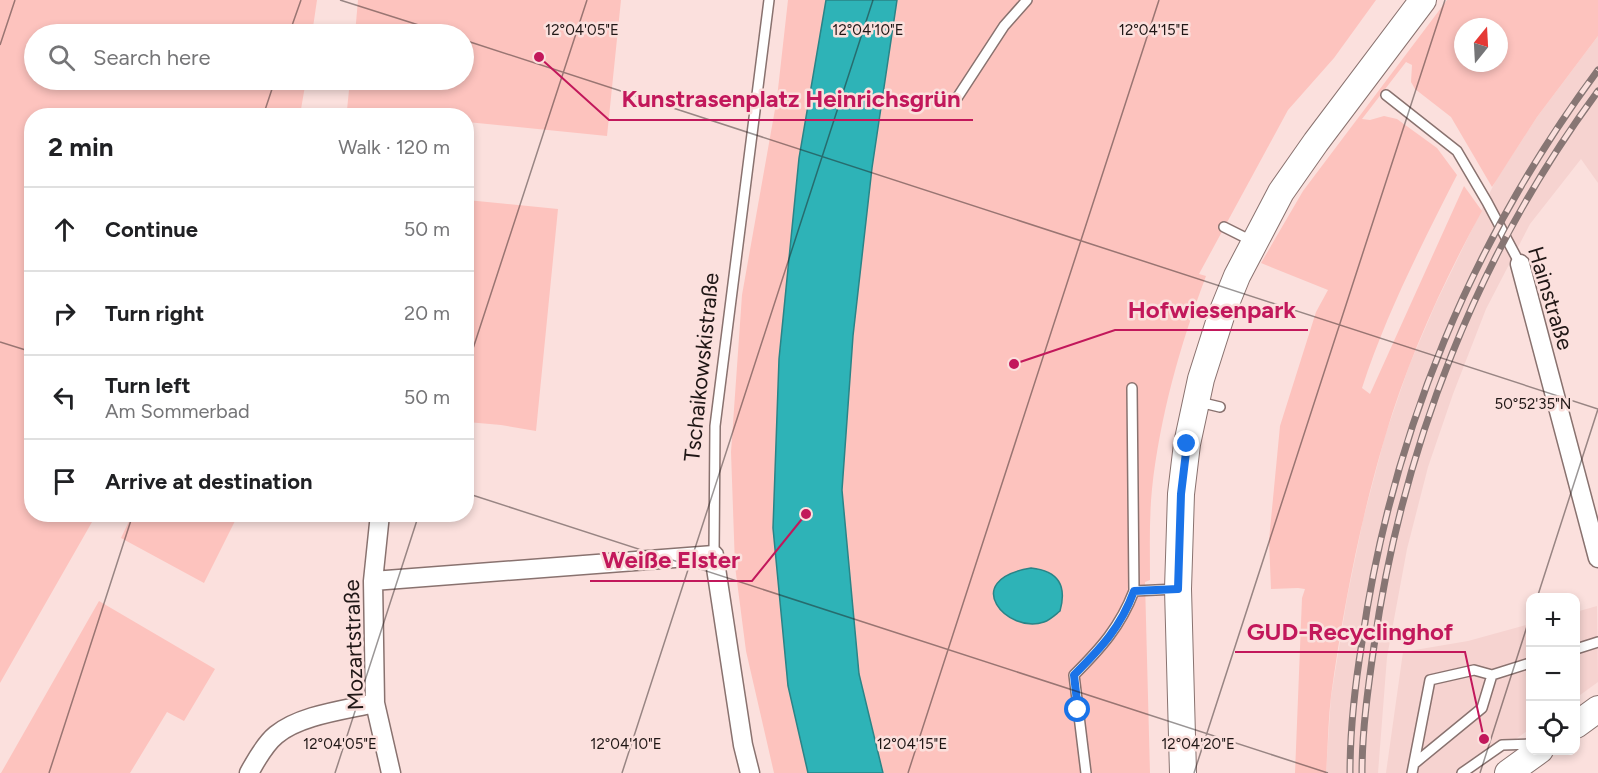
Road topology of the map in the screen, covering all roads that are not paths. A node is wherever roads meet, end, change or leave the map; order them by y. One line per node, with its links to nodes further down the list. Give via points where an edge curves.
1 (769, 0): 11 (lane, Tschaikowskistraße, via 715,426)
2 (1027, 0): 5 (lane, via 1004,27)
3 (1423, 0): 7 (main road, via 1281,192)
4 (1386, 95): 8 (lane, Hainstraße, via 1457,151)
5 (957, 98)
6 (1224, 227): 7 (lane)
7 (1254, 242): 14 (main road, via 1222,314 1208,404 1187,444)
8 (1520, 264): 12 (street, Hainstraße)
9 (1132, 387): 15 (lane)
10 (379, 522): 13 (street, Mozartstraße)
11 (714, 555): 13 (street); 28 (street, Tschaikowskistraße)
12 (1598, 558)
13 (373, 581): 20 (street, Mozartstraße)
14 (1178, 589): 15 (lane); 30 (main road)
15 (1134, 591): 29 (lane, via 1125,615 1074,675)
16 (1598, 642): 17 (lane)
17 (1580, 647)
18 (1526, 664): 19 (lane)
19 (1492, 675): 25 (lane, via 1482,708); 25 (lane, via 1474,670 1430,680)
20 (375, 703): 26 (street, via 297,722 276,735); 27 (street, Mozartstraße)
21 (1598, 709): 22 (main road)
22 (1580, 722)
23 (1526, 744): 31 (lane, via 1502,745)
24 (1533, 755): 32 (main road)
25 (1413, 768)
26 (249, 773)
27 (391, 773)
28 (750, 773)
29 (1086, 773)
30 (1183, 773)
31 (1462, 773)
32 (1508, 773)

